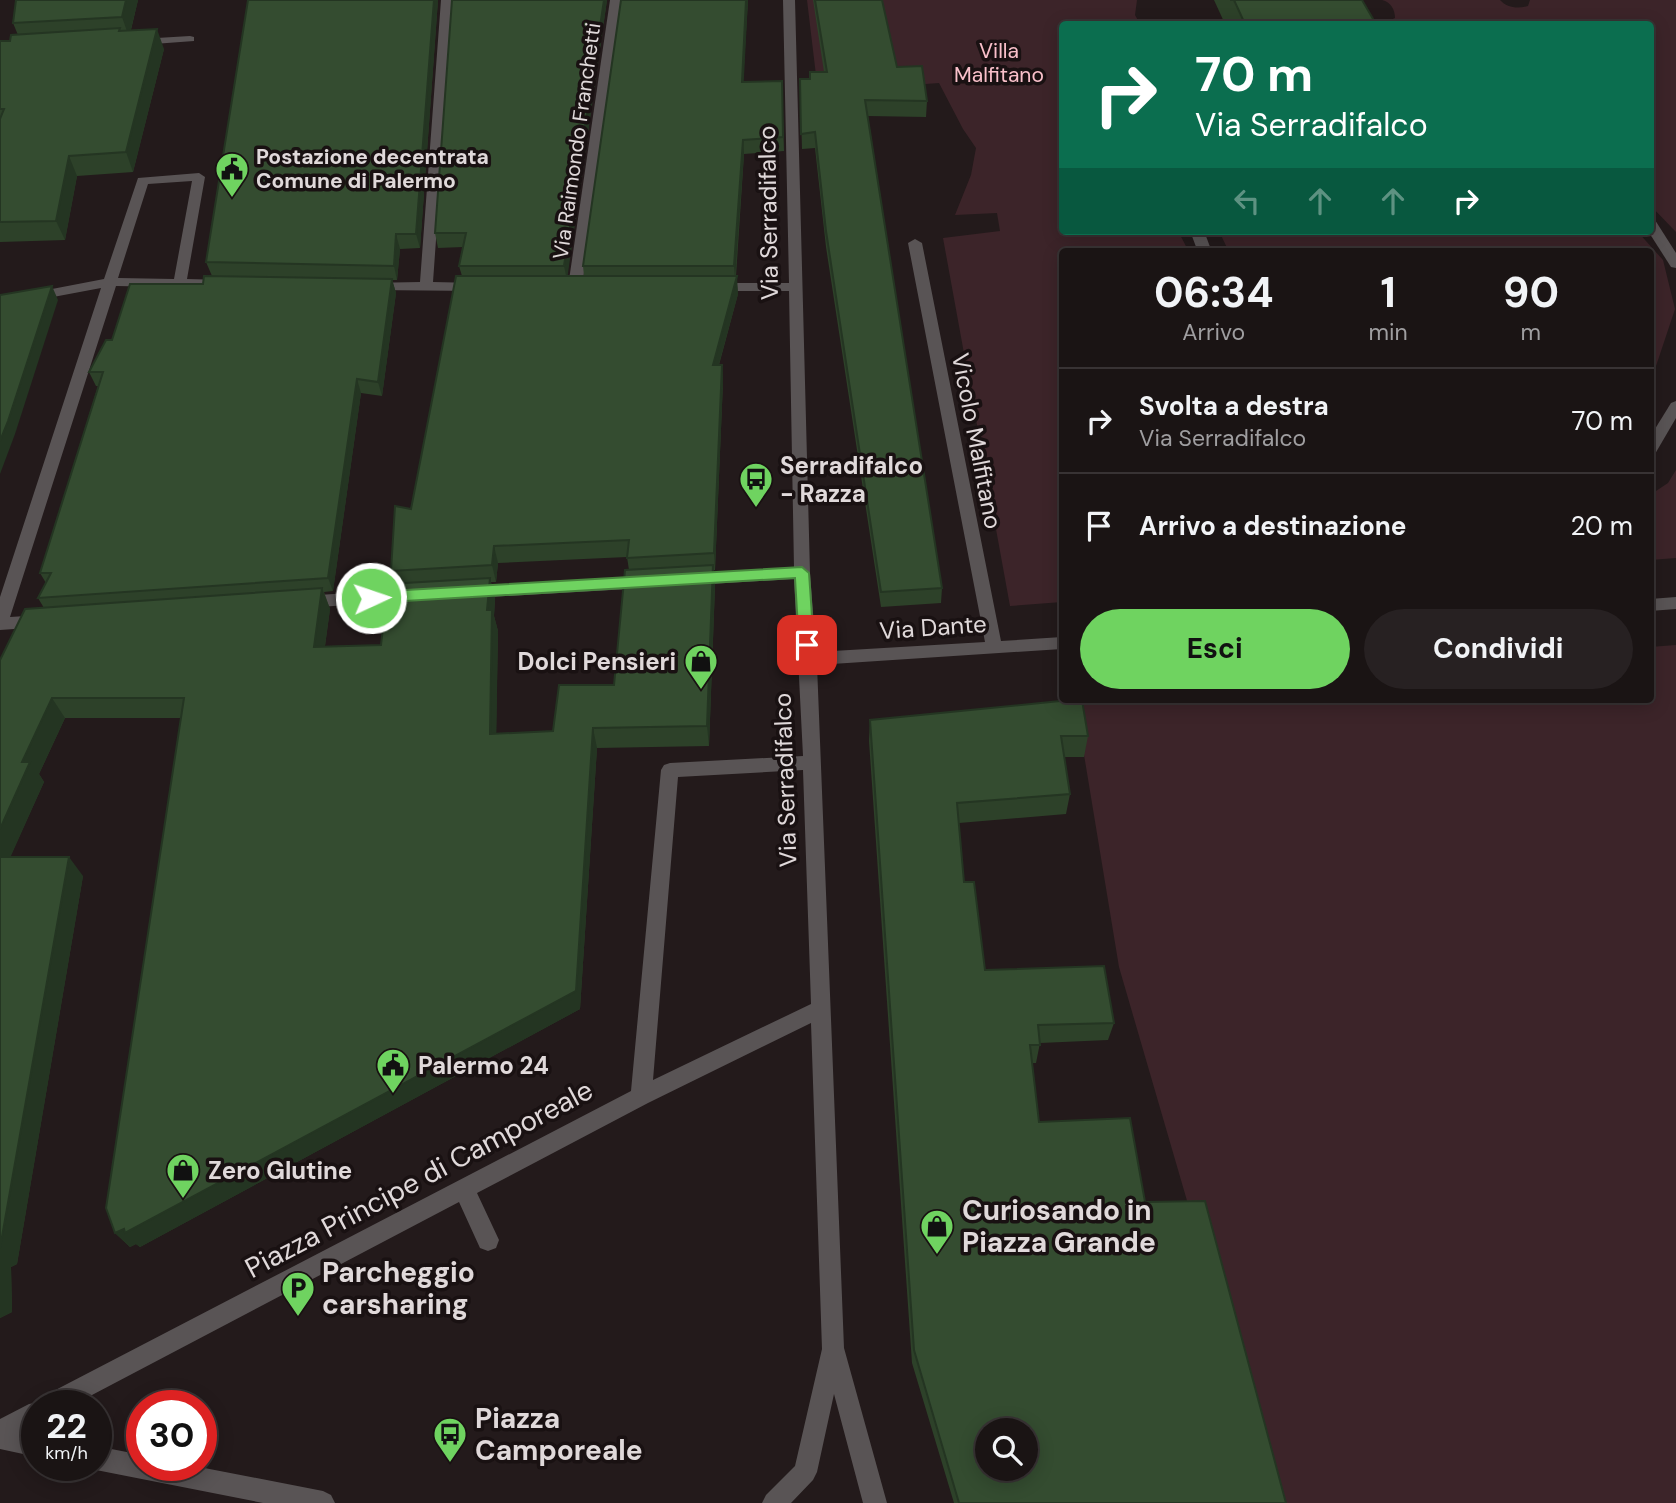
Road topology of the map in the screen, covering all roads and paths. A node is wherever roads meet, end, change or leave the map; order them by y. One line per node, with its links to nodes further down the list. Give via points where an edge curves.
1 (447, 0): 13 (street)
2 (616, 0): 15 (street, Via Raimondo Franchetti)
3 (789, 0): 17 (street, Via Serradifalco)
4 (190, 38): 5 (street)
5 (122, 43)
6 (1654, 229): 8 (street)
7 (915, 243): 30 (street, Vicolo Malfitano)
8 (1676, 264)
9 (112, 282): 10 (street); 10 (street, via 143,181 199,177); 18 (street); 28 (street)
10 (180, 283): 11 (street)
11 (234, 284)
12 (358, 286): 13 (street)
13 (426, 287): 14 (street)
14 (494, 287)
15 (575, 287)
16 (699, 287): 17 (street)
17 (795, 287): 21 (street, Via Serradifalco)
18 (0, 303)
19 (1676, 406): 20 (street)
20 (1654, 443)
21 (802, 573): 22 (street); 31 (street, Via Serradifalco)
22 (454, 593)
23 (427, 594): 24 (street)
24 (289, 603)
25 (1676, 603): 26 (street)
26 (1654, 605)
27 (55, 620): 28 (street)
28 (0, 623)
29 (1059, 643): 30 (street, Via Dante)
30 (994, 648): 31 (street, Via Dante)
31 (808, 659): 32 (street, Via Serradifalco)
32 (810, 764): 33 (street, Via Serradifalco); 34 (street, via 670,771)
33 (819, 1010): 34 (street, Piazza Principe di Camporeale); 37 (street, Via Serradifalco)
34 (641, 1096): 35 (street, Piazza Principe di Camporeale)
35 (464, 1189): 36 (street); 38 (street, Piazza Principe di Camporeale)
36 (488, 1240)
37 (832, 1348): 45 (street, via 805,1472); 46 (street)
38 (79, 1390)
39 (21, 1420): 40 (street)
40 (0, 1431)
41 (0, 1437): 42 (street)
42 (21, 1442)
43 (112, 1461): 44 (street)
44 (323, 1503)
45 (774, 1503)
46 (875, 1503)

